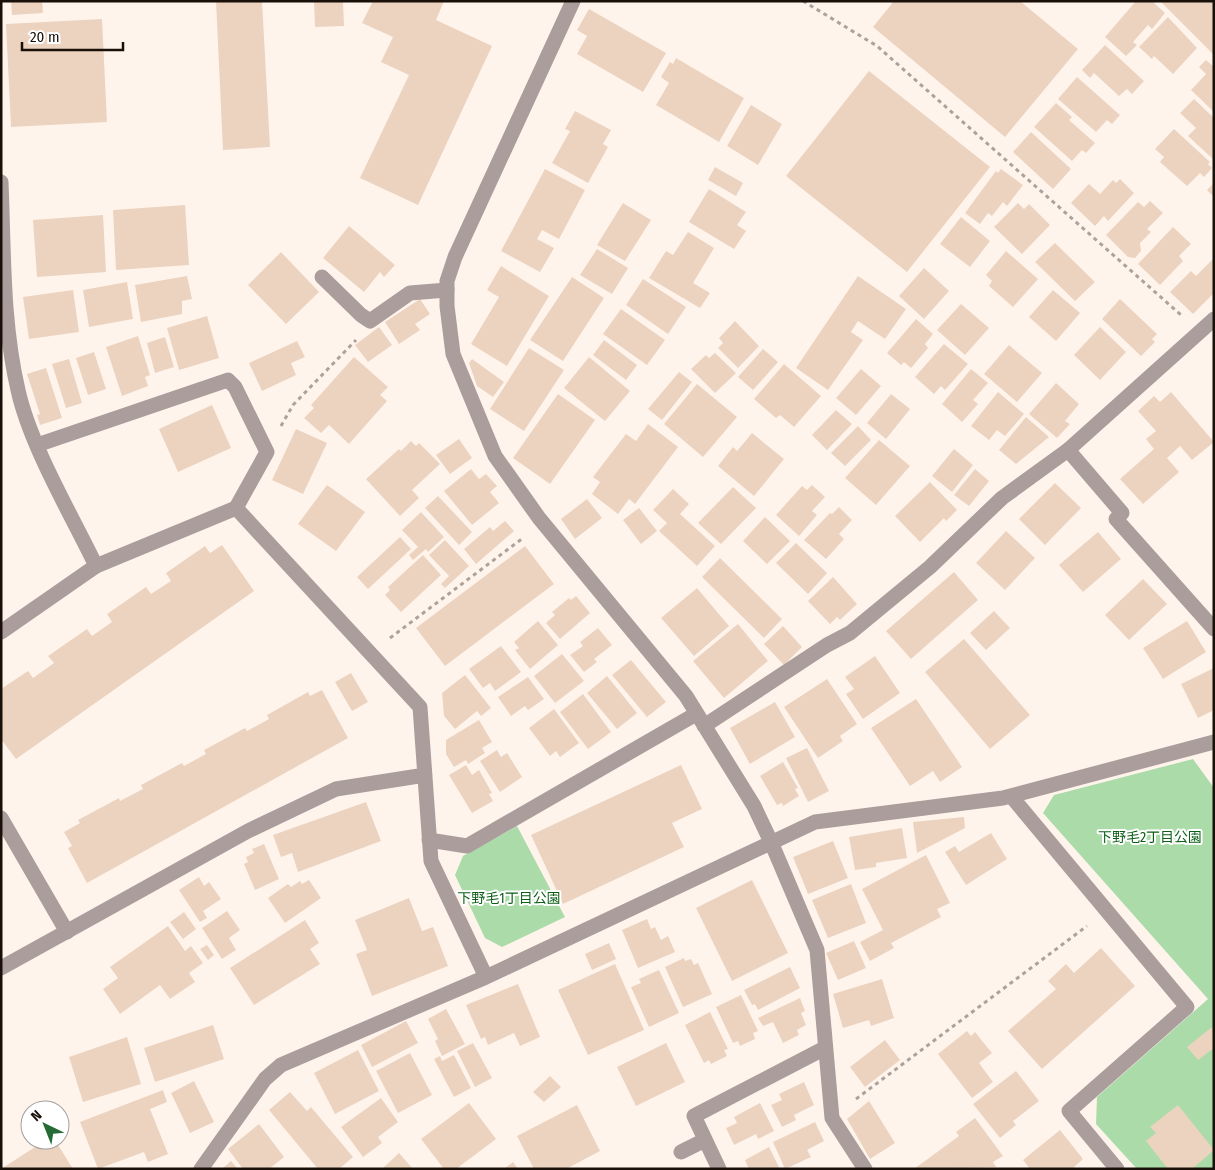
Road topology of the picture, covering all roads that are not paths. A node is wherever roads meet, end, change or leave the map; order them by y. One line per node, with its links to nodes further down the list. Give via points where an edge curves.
1 (573, 1): 4 (street, via 455,257)
2 (1, 182): 6 (street, via 7,330 18,391)
3 (322, 277): 4 (street, via 370,321 410,293)
4 (447, 290): 12 (street, via 453,354 495,456 543,523 686,696)
5 (1214, 319): 7 (street)
6 (38, 445): 8 (street, via 228,380 235,387 266,452); 9 (street)
7 (1068, 450): 10 (street, via 1122,513 1116,519); 12 (street, via 1002,498 930,567 850,632)
8 (236, 508): 9 (street); 14 (street, via 420,707)
9 (96, 566): 11 (street)
10 (1214, 629)
11 (1, 632)
12 (700, 720): 17 (street, via 467,846); 18 (street, via 754,806)
13 (1214, 742): 15 (street)
14 (425, 775): 17 (street); 19 (street, via 336,789 248,831)
15 (1011, 796): 18 (street, via 815,822); 28 (street, via 1187,1007 1069,1111)
16 (1, 818): 19 (street)
17 (429, 840): 21 (street, via 431,860)
18 (772, 842): 21 (street); 22 (street, via 817,950)
19 (67, 932): 20 (street)
20 (1, 968)
21 (486, 977): 25 (street, via 282,1065 265,1079)
22 (825, 1048): 23 (street, via 694,1116); 27 (street, via 832,1118)
23 (705, 1140): 24 (street); 26 (street)
24 (680, 1152)
25 (201, 1169)
26 (719, 1169)
27 (865, 1169)
28 (1117, 1169)

